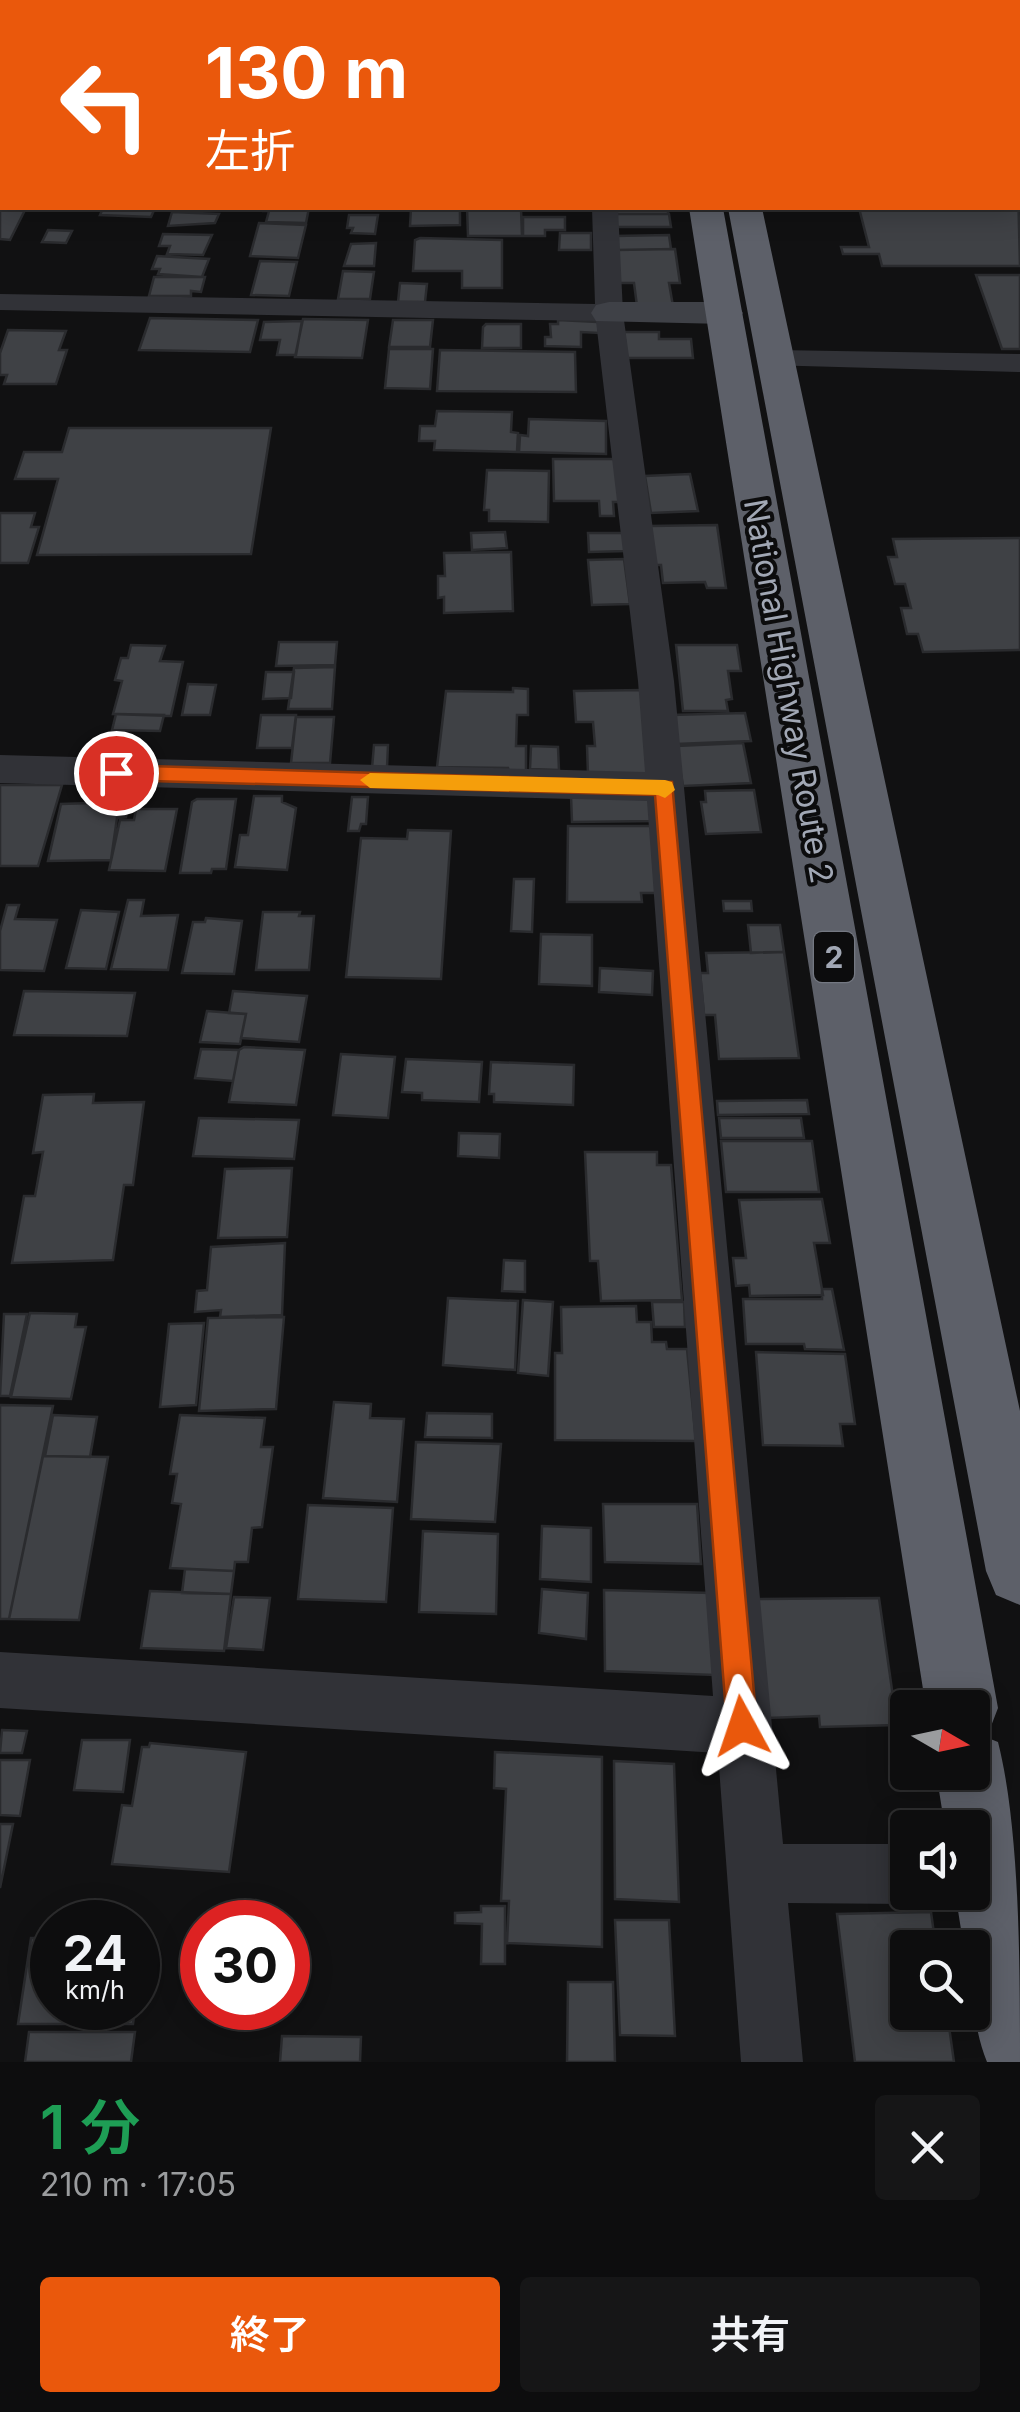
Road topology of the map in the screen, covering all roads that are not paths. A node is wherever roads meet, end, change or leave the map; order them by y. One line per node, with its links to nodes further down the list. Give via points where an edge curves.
1 (604, 210): 5 (street)
2 (706, 210): 6 (highway, National Highway Route 2 / 2)
3 (745, 210): 7 (highway, National Highway Route 2 / 2)
4 (0, 302): 5 (street)
5 (609, 313): 6 (street); 10 (street)
6 (725, 313): 13 (highway, National Highway Route 2 / 2)
7 (776, 359): 8 (street); 11 (highway, National Highway Route 2 / 2)
8 (1020, 363)
9 (0, 769): 10 (street)
10 (665, 787): 14 (street)
11 (1020, 1571)
12 (0, 1680): 14 (street)
13 (959, 1690)
14 (742, 1726): 16 (street)
15 (976, 1790): 18 (highway)
16 (755, 1872): 17 (street); 20 (street)
17 (890, 1874)
18 (994, 1876): 19 (highway)
19 (1020, 2044)
20 (772, 2062)

